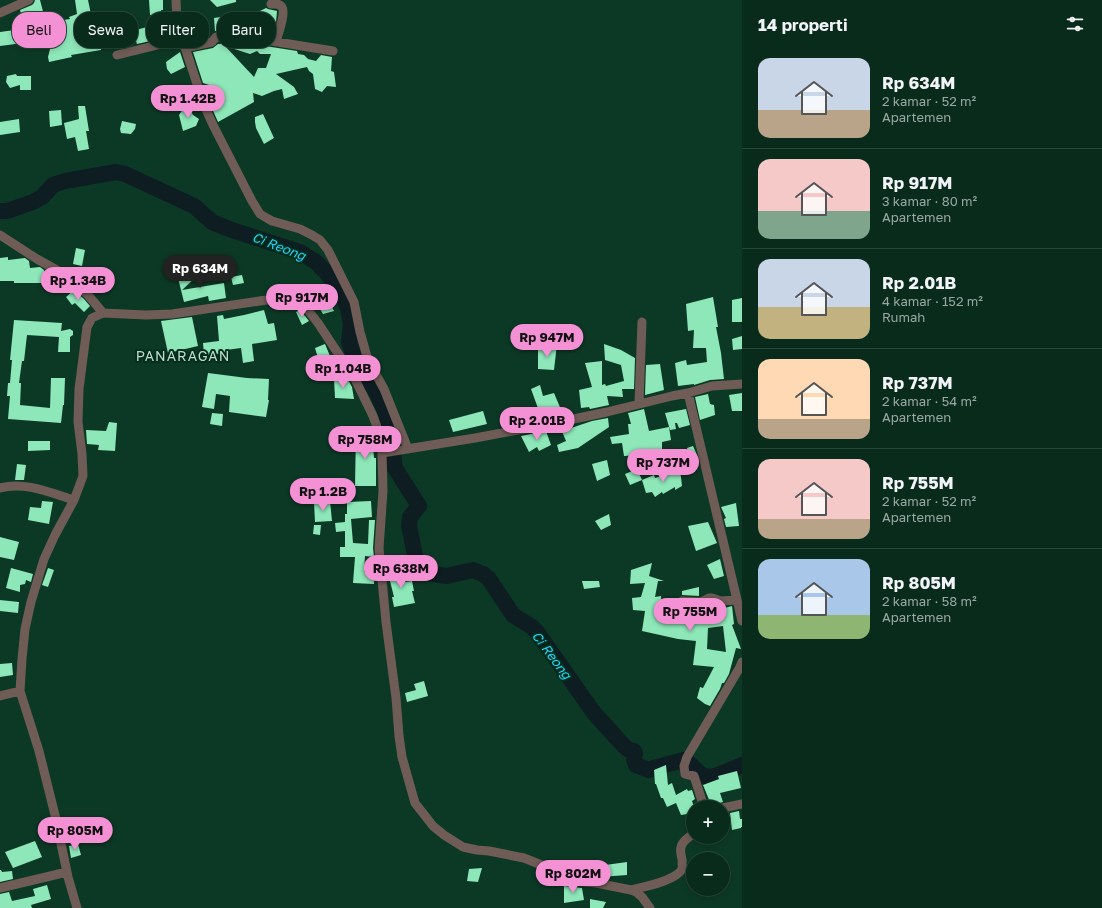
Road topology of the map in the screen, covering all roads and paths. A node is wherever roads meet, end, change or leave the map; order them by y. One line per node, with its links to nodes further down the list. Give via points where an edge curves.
1 (30, 0): 5 (street)
2 (176, 0): 4 (street)
3 (271, 4): 8 (street, via 279,4 284,9)
4 (177, 12)
5 (0, 13)
6 (217, 37): 7 (street)
7 (209, 42)
8 (276, 42): 11 (street)
9 (156, 48): 12 (street)
10 (186, 48): 19 (street, via 210,118 260,214 312,235 328,250 354,302 368,360 384,389)
11 (332, 51)
12 (117, 55)
13 (0, 235): 14 (street, via 64,274 88,295)
14 (103, 313): 20 (street, via 172,314 280,298 288,294 295,296 318,323 355,380 373,416); 22 (street, via 92,318 87,327 79,389 78,422 83,476)
15 (642, 322): 18 (street)
16 (742, 384): 17 (street, via 712,386)
17 (688, 393): 18 (street); 23 (street)
18 (639, 403): 19 (street, via 545,425)
19 (406, 449): 20 (street)
20 (385, 453): 35 (street, via 379,548 400,743 415,803 433,826 463,847 524,858 576,881)
21 (0, 488): 22 (street, via 17,485)
22 (74, 500): 27 (street, via 44,559 31,602 25,629)
23 (737, 600): 24 (street, via 721,601 709,598 701,602); 25 (street)
24 (682, 601)
25 (742, 621)
26 (742, 662): 29 (street, via 686,762 685,774 694,776)
27 (20, 691): 28 (street); 33 (street, via 39,751)
28 (0, 696)
29 (702, 800)
30 (742, 804): 31 (street)
31 (730, 807)
32 (686, 839): 35 (street, via 680,846 683,861 682,869 677,874 649,886)
33 (67, 872): 34 (street); 36 (street)
34 (0, 888)
35 (631, 890): 37 (street, via 642,897)
36 (77, 908)
37 (650, 908)

